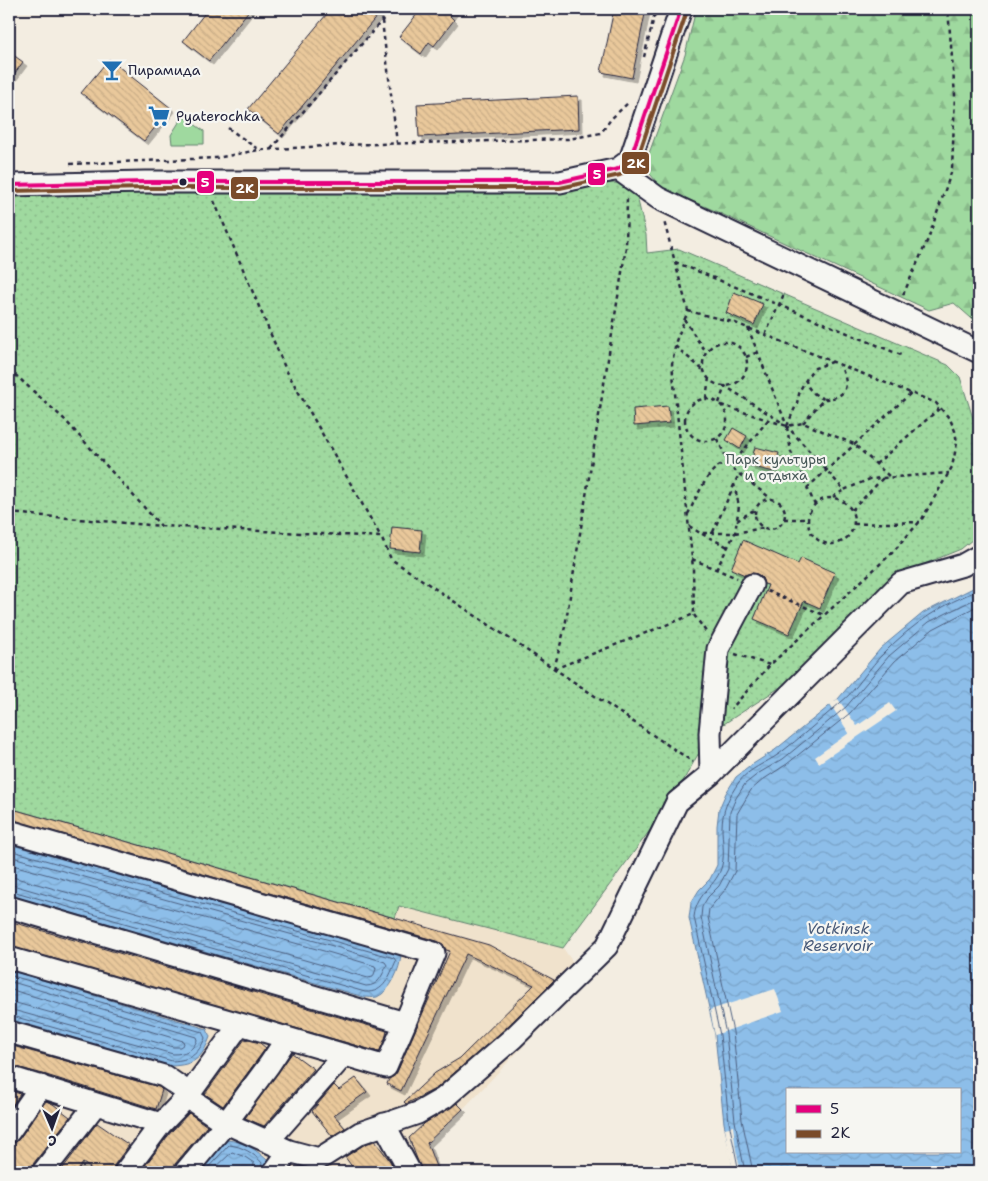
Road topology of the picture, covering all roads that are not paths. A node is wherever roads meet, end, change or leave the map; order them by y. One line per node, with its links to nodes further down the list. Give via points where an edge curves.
1 (681, 9): 2 (street, via 630,160)
2 (622, 172): 3 (street, via 560,182); 4 (street, via 658,198)
3 (9, 185)
4 (979, 352)
5 (979, 556): 7 (street, via 963,565 901,583)
6 (752, 585): 7 (street, via 718,649 710,733)
7 (711, 774): 22 (street, via 677,802 607,946 513,1038 444,1098 418,1113)
8 (9, 831): 11 (street, via 434,954)
9 (9, 907): 11 (street)
10 (9, 958): 12 (street)
11 (405, 1023): 15 (street, via 386,1067)
12 (240, 1024): 14 (street); 18 (street)
13 (9, 1032): 18 (street, via 164,1076 184,1089)
14 (287, 1038): 15 (street); 20 (street)
15 (344, 1055): 24 (street)
16 (9, 1077): 17 (street)
17 (41, 1086): 19 (street); 23 (street)
18 (187, 1097): 20 (street); 21 (street)
19 (96, 1104): 21 (street); 27 (street)
20 (226, 1123): 24 (street); 29 (street)
21 (161, 1124): 28 (street)
22 (384, 1124): 26 (street, via 360,1132); 31 (street)
23 (9, 1132)
24 (268, 1141): 25 (street)
25 (289, 1151): 26 (street); 30 (street)
26 (326, 1166)
27 (43, 1172)
28 (125, 1172)
29 (185, 1172)
30 (274, 1172)
31 (410, 1172)

